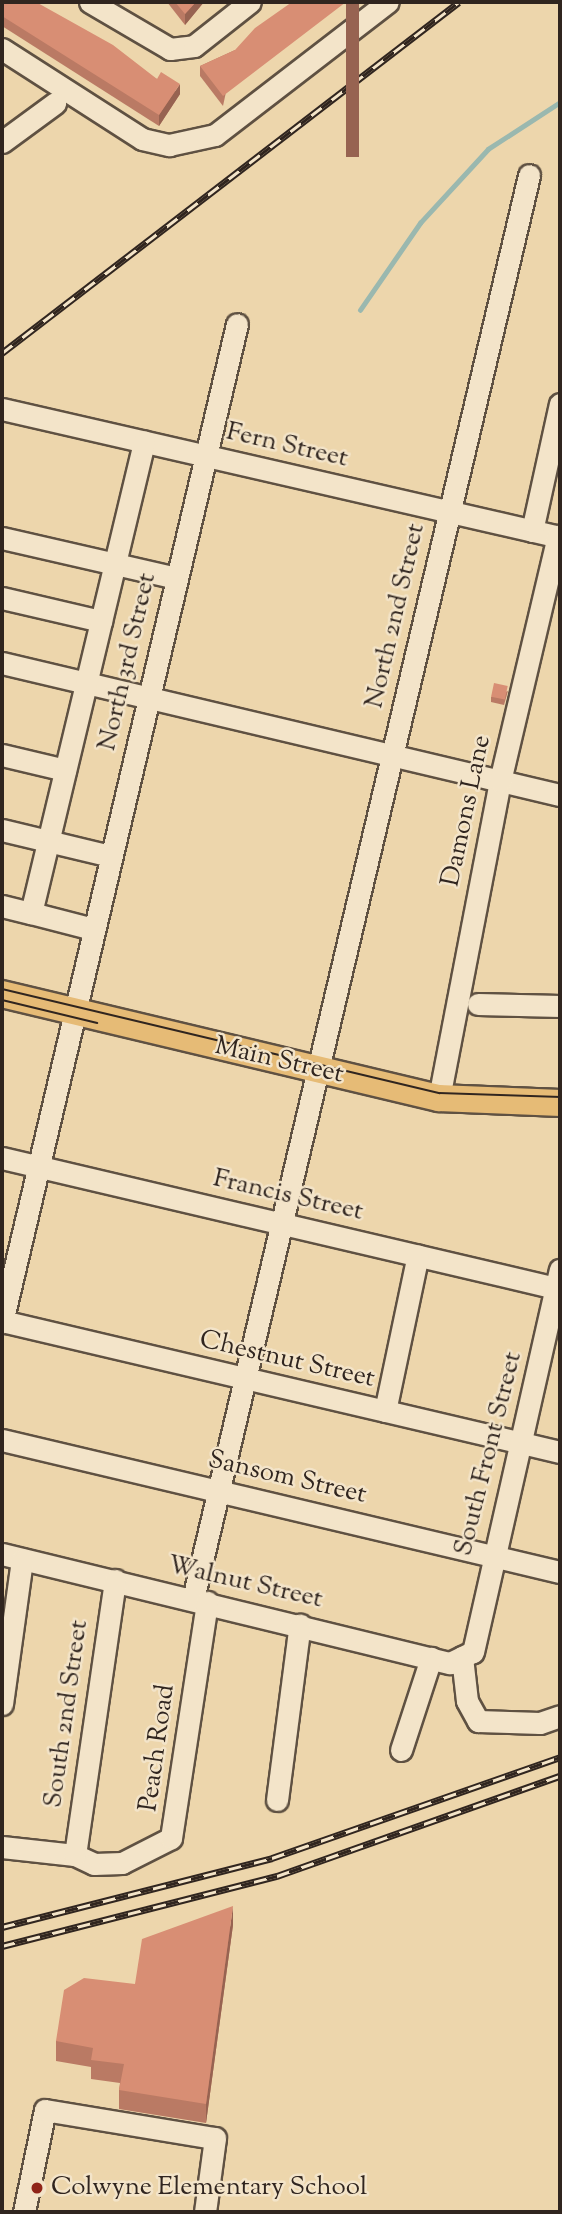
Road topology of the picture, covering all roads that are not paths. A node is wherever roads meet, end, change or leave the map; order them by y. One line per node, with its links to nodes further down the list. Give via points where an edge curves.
1 (250, 2): 3 (street, via 194,46 170,49)
2 (388, 2): 4 (street, via 215,135 169,145 142,139)
3 (100, 4)
4 (2, 49)
5 (55, 103): 6 (street)
6 (2, 142)
7 (529, 175): 13 (street, North 2nd Street)
8 (237, 324): 12 (street, North 3rd Street)
9 (560, 404): 14 (street)
10 (2, 409): 11 (street, Fern Street)
11 (144, 442): 12 (street, Fern Street); 17 (street)
12 (205, 456): 13 (street, Fern Street); 18 (street, North 3rd Street)
13 (449, 512): 14 (street, Fern Street); 25 (street, North 2nd Street)
14 (533, 531): 15 (street, Fern Street)
15 (559, 537): 27 (street, Damons Lane)
16 (2, 538): 17 (street)
17 (114, 564): 18 (street); 20 (street)
18 (176, 578): 23 (street, North 3rd Street)
19 (2, 598): 20 (street)
20 (101, 621): 22 (street)
21 (2, 663): 22 (street)
22 (86, 683): 23 (street); 26 (street)
23 (148, 698): 25 (street); 31 (street, North 3rd Street)
24 (2, 755): 26 (street)
25 (391, 755): 27 (street); 39 (street, North 2nd Street)
26 (65, 770): 30 (street)
27 (500, 781): 28 (street); 40 (street, Damons Lane)
28 (560, 795)
29 (2, 830): 30 (street)
30 (47, 841): 31 (street); 33 (street)
31 (110, 856): 34 (street, North 3rd Street)
32 (2, 906): 33 (street)
33 (31, 913): 34 (street)
34 (93, 929): 38 (street, North 3rd Street)
35 (2, 996): 38 (main road, Main Street)
36 (478, 1004): 37 (street)
37 (560, 1006)
38 (73, 1012): 39 (main road, Main Street); 43 (street, North 3rd Street)
39 (317, 1070): 40 (main road, Main Street); 44 (street)
40 (439, 1098): 41 (main road, Main Street)
41 (560, 1103)
42 (2, 1158): 43 (street, Francis Street)
43 (37, 1167): 44 (street, Francis Street); 47 (street, North 3rd Street)
44 (282, 1223): 45 (street, Francis Street); 48 (street)
45 (418, 1255): 46 (street, Francis Street); 49 (street)
46 (559, 1283): 51 (street, South Front Street)
47 (2, 1322): 48 (street, Chestnut Street)
48 (241, 1377): 49 (street, Chestnut Street); 53 (street)
49 (385, 1411): 51 (street, Chestnut Street)
50 (2, 1440): 53 (street, Sansom Street)
51 (523, 1443): 52 (street, Chestnut Street); 54 (street, South Front Street)
52 (560, 1452)
53 (216, 1491): 54 (street, Sansom Street); 58 (street)
54 (493, 1552): 56 (street, Sansom Street); 60 (street, South Front Street)
55 (12, 1556): 57 (street, Walnut Street); 62 (street)
56 (560, 1572)
57 (114, 1580): 58 (street, Walnut Street); 67 (street, South 2nd Street)
58 (200, 1600): 59 (street, Walnut Street); 67 (street, Peach Road, via 171,1838 122,1863 94,1864)
59 (300, 1624): 61 (street, Walnut Street); 65 (street)
60 (468, 1655): 61 (street, Walnut Street, via 450,1662); 63 (street, South Front Street, via 467,1701 478,1721 540,1723)
61 (431, 1658): 64 (street)
62 (2, 1704)
63 (560, 1716)
64 (401, 1750)
65 (277, 1800)
66 (2, 1847): 67 (street)
67 (75, 1855)
68 (24, 2212): 69 (street, via 45,2110 215,2138)
69 (205, 2212)

